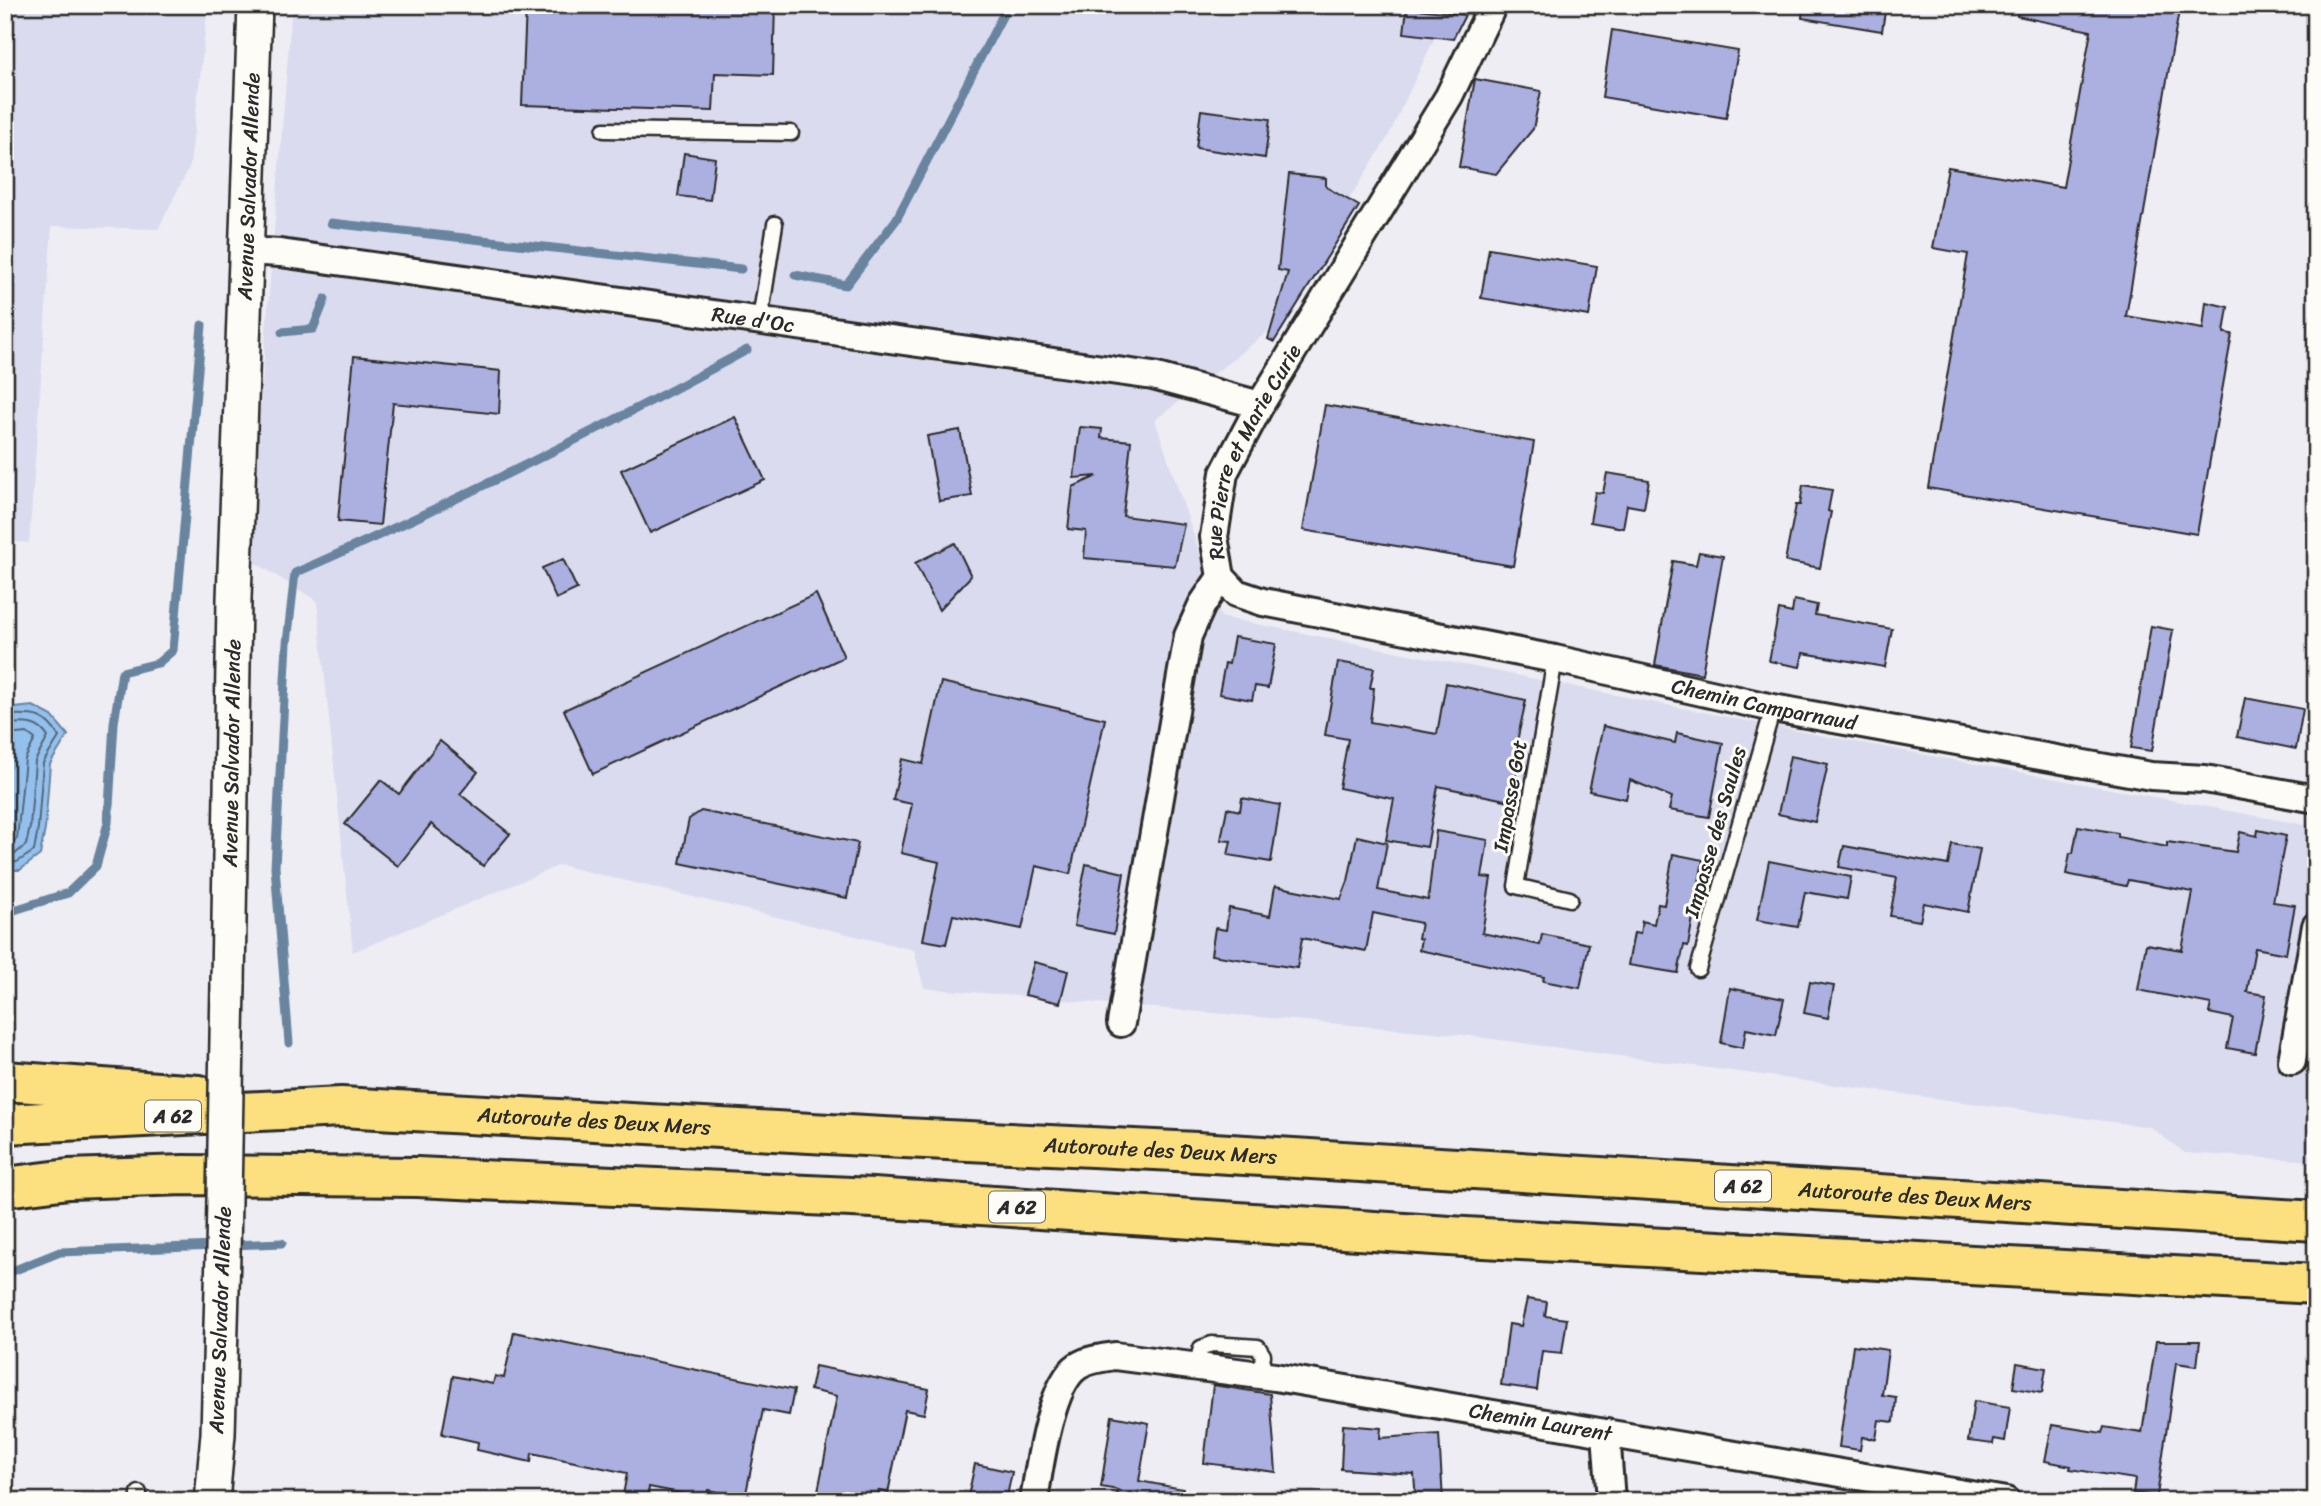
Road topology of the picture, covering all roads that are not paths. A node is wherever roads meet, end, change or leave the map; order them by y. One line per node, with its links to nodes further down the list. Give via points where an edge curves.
1 (255, 5): 6 (street, Avenue Salvador Allende)
2 (1493, 5): 8 (street, Rue Pierre et Marie Curie, via 1449,96)
3 (604, 130): 4 (lane)
4 (791, 133)
5 (775, 224): 7 (lane)
6 (245, 251): 7 (street, Rue d'Oc); 25 (street, Avenue Salvador Allende, bridge, via 223,1253)
7 (760, 320): 8 (street, Rue d'Oc, via 1153,376)
8 (1259, 405): 9 (street, Rue Pierre et Marie Curie, via 1224,473 1214,537)
9 (1222, 577): 10 (street, Chemin Camparnaud, via 1236,593 1263,602); 16 (street, Rue Pierre et Marie Curie, via 1188,636)
10 (1555, 659): 11 (street, Chemin Camparnaud); 13 (lane, Impasse Got, via 1516,886)
11 (1773, 708): 12 (street, Chemin Camparnaud, via 2151,776 2205,779); 15 (lane, Impasse des Saules)
12 (2316, 799)
13 (1570, 899)
14 (2316, 926): 17 (street)
15 (1698, 969)
16 (1121, 1023)
17 (2292, 1061)
18 (5, 1081): 19 (highway)
19 (341, 1107): 20 (highway, Autoroute des Deux Mers / A 62); 22 (highway, Autoroute des Deux Mers / A 62, via 1197,1152)
20 (5, 1124)
21 (5, 1187): 23 (highway, A 62, via 184,1175 417,1177 873,1198 1465,1237)
22 (2316, 1221)
23 (2316, 1284)
24 (1606, 1433): 26 (street, Chemin Laurent, via 1260,1375 1115,1356 1075,1368 1060,1389 1042,1451); 27 (street); 28 (street, Chemin Laurent)
25 (212, 1501)
26 (1034, 1501)
27 (1611, 1501)
28 (2006, 1501)

